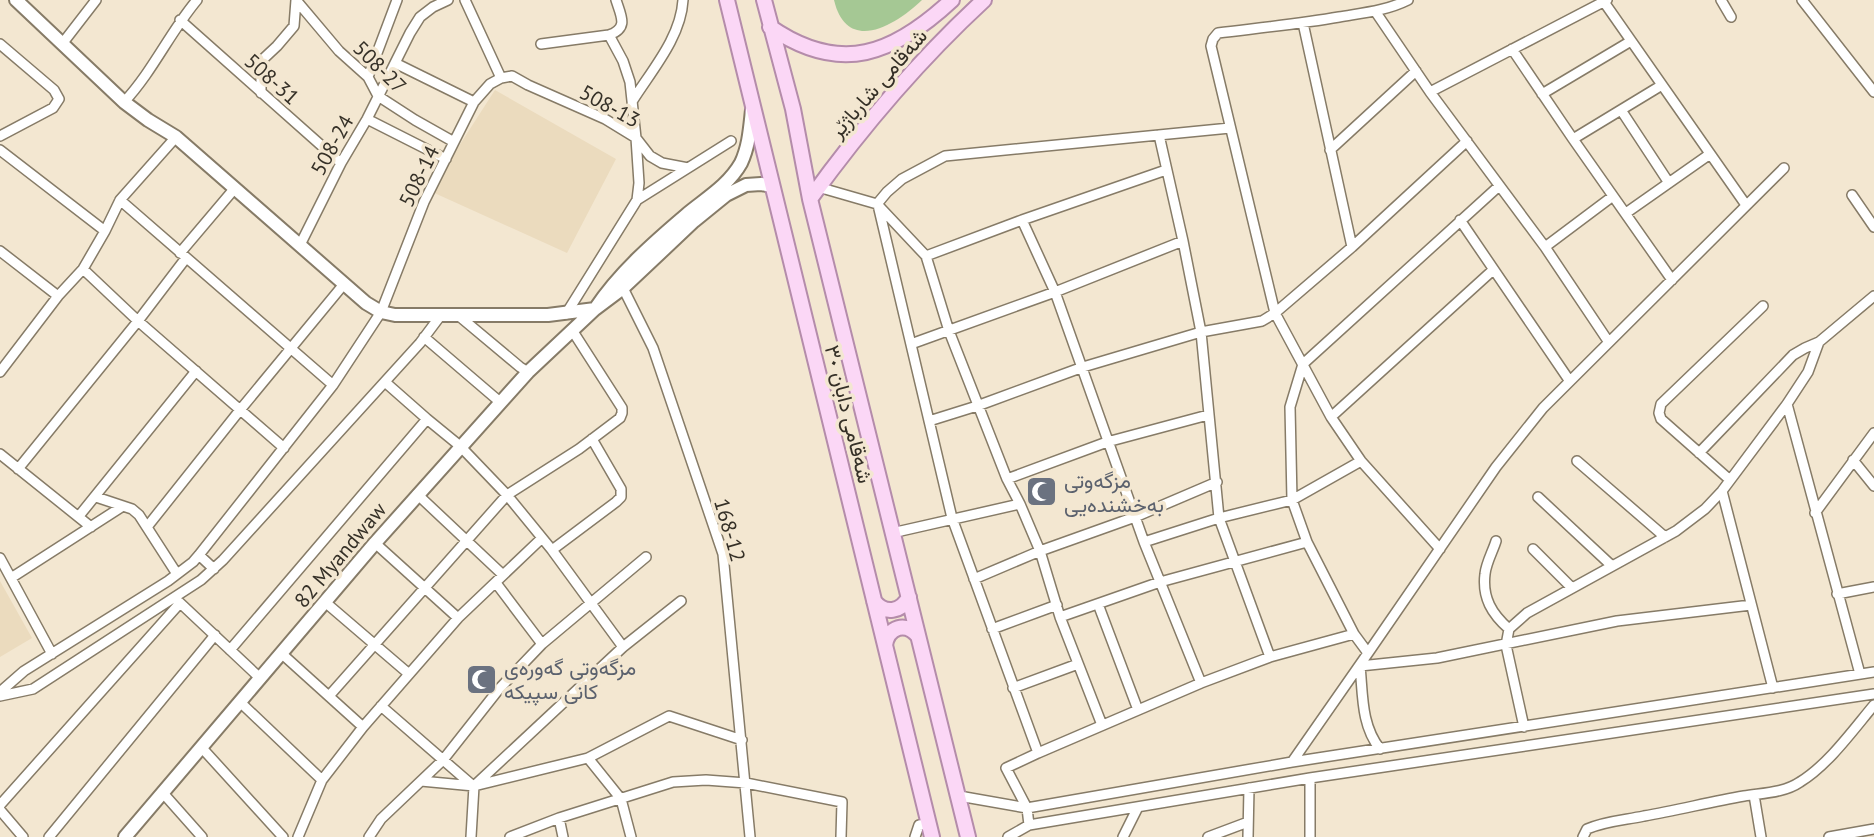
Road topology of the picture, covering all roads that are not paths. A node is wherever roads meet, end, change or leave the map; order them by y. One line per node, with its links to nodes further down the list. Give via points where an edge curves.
1 (16, 0): 26 (street)
2 (96, 0): 26 (street)
3 (197, 0): 20 (street)
4 (296, 0): 31 (street, 508-27); 36 (street, via 294,26 261,61)
5 (397, 0): 31 (street)
6 (448, 0): 29 (street, 508-24, via 420,17)
7 (465, 0): 32 (street)
8 (616, 0): 23 (street, via 622,26)
9 (683, 0): 39 (street, via 673,36)
10 (727, 0): 42 (main road, شەقامی دابان ٣٠)
11 (764, 0): 22 (main road, شەقامی دابان ٣٠)
12 (952, 0): 22 (main road, شەقامی شارباژێر, via 895,42 855,54 811,49)
13 (984, 0): 66 (main road, شەقامی شارباژێر, via 899,87)
14 (1408, 0): 18 (street)
15 (1721, 0): 19 (street)
16 (1802, 0): 35 (street)
17 (1605, 1): 24 (street); 28 (street)
18 (1375, 11): 21 (street); 30 (street)
19 (1731, 17)
20 (180, 20): 36 (street, 508-31); 40 (street)
21 (1303, 23): 45 (street, via 1218,33 1213,39); 55 (street)
22 (770, 27): 66 (main road, شەقامی دابان ٣٠)
23 (609, 35): 27 (street); 39 (street, via 623,61)
24 (1631, 41): 33 (street); 37 (street)
25 (0, 44): 47 (street, via 59,99 53,108)
26 (62, 44): 40 (street)
27 (541, 44)
28 (1512, 49): 34 (street); 37 (street)
29 (396, 63): 38 (street, 508-24); 41 (street, 508-27)
30 (1416, 71): 34 (street); 55 (street)
31 (368, 77): 38 (street, 508-27)
32 (500, 78): 41 (street, 508-14); 49 (street, 508-13, via 512,76)
33 (1662, 85): 43 (street); 56 (street)
34 (1430, 92): 52 (street)
35 (1874, 92)
36 (261, 93): 58 (street, 508-31)
37 (1542, 94): 50 (street)
38 (379, 96): 44 (street, 508-24); 53 (street, 508-27)
39 (633, 100): 49 (street)
40 (124, 102): 48 (street)
41 (474, 102): 53 (street, 508-14)
42 (752, 102): 63 (main road, شەقامی دابان ٣٠); 94 (street, via 749,138 735,172 621,275)
43 (1621, 110): 50 (street); 62 (street)
44 (367, 119): 57 (street); 58 (street, 508-24)
45 (1230, 128): 46 (street); 96 (street)
46 (1159, 135): 61 (street); 71 (street, via 945,156 902,179)
47 (0, 136)
48 (176, 136): 65 (street); 69 (street)
49 (636, 138): 59 (street, 508-13, via 662,163); 70 (street)
50 (1573, 139): 68 (street)
51 (731, 141): 59 (street)
52 (1467, 141): 64 (street); 80 (street)
53 (454, 142): 57 (street, 508-14)
54 (0, 150): 77 (street)
55 (1330, 150): 80 (street)
56 (1710, 154): 62 (street); 72 (street)
57 (446, 159): 95 (street, 508-14)
58 (341, 163): 79 (street, 508-24)
59 (688, 168): 70 (street)
60 (1784, 168): 72 (street)
61 (1166, 170): 74 (street); 78 (street)
62 (1669, 183): 73 (street)
63 (772, 186): 89 (street, via 754,184 732,191); 188 (main road, شەقامی دابان ٣٠)
64 (1499, 186): 75 (street); 81 (street)
65 (235, 188): 79 (street); 83 (street)
66 (814, 193): 71 (street); 158 (main road, شەقامی دابان ٣٠)
67 (1852, 195): 76 (street)
68 (1613, 196): 73 (street); 81 (street)
69 (120, 200): 77 (street); 83 (street)
70 (638, 200): 97 (street)
71 (877, 204): 84 (street); 107 (street)
72 (1746, 205): 87 (street)
73 (1626, 213): 87 (street)
74 (1022, 220): 84 (street); 90 (street)
75 (1460, 220): 86 (street); 111 (street)
76 (1874, 227)
77 (105, 232): 85 (street)
78 (1183, 241): 90 (street); 103 (street)
79 (300, 245): 88 (street)
80 (1352, 247): 96 (street)
81 (1545, 247): 105 (street)
82 (0, 251): 91 (street)
83 (183, 256): 100 (street); 108 (street)
84 (926, 256): 102 (street)
85 (83, 269): 91 (street); 100 (street)
86 (1493, 270): 117 (street); 125 (street)
87 (1672, 280): 105 (street)
88 (344, 284): 95 (street); 108 (street)
89 (622, 288): 94 (street); 232 (street, 168-12, via 653,348 723,554)
90 (1055, 292): 102 (street); 113 (street)
91 (58, 296): 110 (street)
92 (1874, 296): 106 (street)
93 (1763, 306): 133 (street, via 1660,407 1661,419)
94 (596, 309): 97 (street); 101 (street, 82 Myandwaw)
95 (381, 312): 98 (street); 119 (street, 508-14)
96 (1275, 313): 103 (street, via 1262,321); 111 (street)
97 (565, 314): 99 (street)
98 (441, 315): 99 (street); 104 (street)
99 (459, 316): 116 (street)
100 (138, 321): 114 (street); 138 (street)
101 (572, 330): 116 (street, 82 Myandwaw); 129 (street, via 622,408 620,418)
102 (949, 331): 107 (street); 122 (street)
103 (1201, 332): 113 (street); 124 (street)
104 (424, 337): 118 (street); 120 (street)
105 (1608, 341): 117 (street)
106 (1819, 342): 109 (street); 112 (street)
107 (911, 344): 127 (street)
108 (291, 350): 119 (street); 123 (street)
109 (1798, 352): 112 (street); 133 (street)
110 (4, 357): 115 (street)
111 (1303, 364): 125 (street); 148 (street, via 1290,407)
112 (1811, 365): 121 (street)
113 (1083, 367): 122 (street); 130 (street)
114 (196, 371): 123 (street); 146 (street)
115 (0, 372)
116 (528, 372): 120 (street, 82 Myandwaw)
117 (1569, 380): 166 (street, via 1496,467)
118 (384, 382): 126 (street); 175 (street)
119 (333, 385): 132 (street, 508-14)
120 (500, 402): 131 (street, 82 Myandwaw)
121 (1787, 404): 140 (street); 151 (street)
122 (977, 406): 127 (street); 139 (street)
123 (240, 410): 132 (street); 157 (street)
124 (1208, 415): 130 (street); 141 (street)
125 (1331, 417): 135 (street)
126 (427, 419): 131 (street); 206 (street)
127 (929, 421): 155 (street)
128 (1874, 433): 136 (street)
129 (592, 439): 145 (street); 168 (street, via 621,496)
130 (1107, 442): 139 (street); 153 (street)
131 (460, 446): 144 (street, 82 Myandwaw); 145 (street)
132 (284, 448): 170 (street, 508-14)
133 (1699, 453): 140 (street)
134 (0, 454): 138 (street)
135 (1361, 460): 148 (street); 166 (street)
136 (1853, 460): 142 (street); 151 (street)
137 (1577, 461): 159 (street)
138 (18, 469): 152 (street)
139 (1007, 479): 149 (street)
140 (1730, 480): 143 (street)
141 (1217, 482): 153 (street); 154 (street)
142 (1874, 486)
143 (1722, 491): 159 (street, via 1696,517); 193 (street)
144 (417, 494): 161 (street); 165 (street, 82 Myandwaw)
145 (507, 495): 160 (street); 161 (street)
146 (96, 497): 150 (street); 152 (street)
147 (1538, 497): 174 (street)
148 (1292, 500): 154 (street); 164 (street)
149 (1020, 504): 155 (street); 169 (street)
150 (123, 506): 156 (street); 157 (street, via 139,515)
151 (1815, 513): 184 (street)
152 (79, 516): 156 (street)
153 (1135, 517): 163 (street); 169 (street)
154 (1219, 517): 163 (street); 173 (street)
155 (952, 518): 158 (street); 179 (street)
156 (91, 527): 177 (street)
157 (147, 527): 176 (street)
158 (892, 533): 185 (main road, شەقامی دابان ٣٠)
159 (1665, 537): 174 (street)
160 (542, 538): 168 (street); 178 (street)
161 (466, 540): 178 (street); 183 (street)
162 (1496, 541): 197 (street, via 1485,573 1486,597 1494,615)
163 (1144, 542): 180 (street)
164 (1307, 542): 173 (street); 198 (street)
165 (375, 543): 183 (street); 189 (street, 82 Myandwaw)
166 (1440, 549): 208 (street)
167 (1534, 549): 181 (street)
168 (552, 550): 190 (street)
169 (1040, 551): 179 (street); 192 (street)
170 (199, 555): 175 (street); 176 (street, 508-14)
171 (646, 557): 190 (street)
172 (0, 558): 177 (street)
173 (1235, 561): 180 (street); 210 (street)
174 (1612, 566): 181 (street)
175 (214, 569): 186 (street)
176 (177, 575): 209 (street, 508-14)
177 (11, 578): 209 (street)
178 (500, 579): 195 (street); 201 (street)
179 (974, 579): 196 (street)
180 (1160, 582): 191 (street); 217 (street)
181 (1571, 587): 197 (street)
182 (1874, 587): 184 (street)
183 (425, 588): 195 (street); 202 (street)
184 (1837, 594): 215 (street)
185 (909, 597): 188 (main road, via 900,608 890,611); 200 (main road, شەقامی دابان ٣٠)
186 (177, 600): 199 (street); 220 (street, via 33,689); 249 (street)
187 (681, 601): 205 (street)
188 (874, 601): 203 (main road, شەقامی دابان ٣٠)
189 (325, 602): 202 (street); 207 (street, 82 Myandwaw)
190 (590, 603): 201 (street); 205 (street)
191 (1098, 604): 194 (street); 227 (street)
192 (1056, 605): 194 (street); 196 (street)
193 (1751, 605): 204 (street, via 1618,621); 219 (street)
194 (1060, 617): 211 (street)
195 (458, 618): 214 (street)
196 (992, 629): 218 (street)
197 (1509, 629): 204 (street)
198 (1354, 634): 208 (street); 210 (street)
199 (215, 635): 206 (street); 259 (street)
200 (918, 636): 203 (main road, via 908,628 898,628 887,636); 247 (main road, شەقامی دابان ٣٠)
201 (542, 644): 237 (street)
202 (375, 645): 214 (street); 222 (street)
203 (885, 645): 256 (main road, شەقامی دابان ٣٠)
204 (1506, 645): 212 (street); 231 (street)
205 (623, 646): 243 (street)
206 (230, 650): 216 (street)
207 (281, 653): 216 (street, 82 Myandwaw); 222 (street)
208 (1368, 653): 212 (street)
209 (52, 654): 220 (street, 508-14, via 24,671)
210 (1270, 657): 217 (street)
211 (1078, 664): 218 (street); 229 (street)
212 (1360, 666): 234 (street, via 1366,724); 238 (street)
213 (1874, 672): 215 (street)
214 (409, 674): 225 (street)
215 (1860, 674): 219 (street)
216 (260, 678): 223 (street, 82 Myandwaw)
217 (1201, 683): 227 (street)
218 (1013, 688): 235 (street)
219 (1773, 688): 226 (street)
220 (0, 694)
221 (1874, 694): 228 (street)
222 (329, 696): 230 (street)
223 (240, 702): 233 (street, 82 Myandwaw); 240 (street)
224 (1874, 705): 246 (street, via 1807,777 1786,789)
225 (381, 706): 230 (street); 237 (street)
226 (1665, 706): 228 (street); 231 (street)
227 (1138, 710): 229 (street)
228 (1670, 724): 239 (street)
229 (1102, 725): 235 (street)
230 (363, 727): 240 (street)
231 (1524, 727): 234 (street)
232 (742, 740): 236 (street, via 669,716); 242 (street, 168-12)
233 (202, 748): 245 (street, 82 Myandwaw); 262 (street)
234 (1380, 749): 238 (street)
235 (1038, 753): 251 (street, via 1006,768)
236 (588, 758): 243 (street); 248 (street)
237 (443, 760): 241 (street); 243 (street)
238 (1292, 762): 251 (street)
239 (1310, 778): 244 (street); 277 (street)
240 (322, 780): 263 (street)
241 (421, 781): 243 (street); 264 (street)
242 (746, 783): 248 (street, via 673,782); 269 (street, 168-12); 270 (street, via 842,802)
243 (474, 786): 265 (street)
244 (1250, 788): 250 (street); 253 (street)
245 (163, 793): 260 (street, 82 Myandwaw); 261 (street)
246 (1754, 794): 278 (street, via 1596,825); 279 (street)
247 (959, 796): 251 (street); 272 (main road, شەقامی دابان ٣٠)
248 (621, 799): 252 (street); 268 (street)
249 (0, 807): 258 (street)
250 (1138, 807): 254 (street); 274 (street)
251 (1027, 808): 254 (street)
252 (559, 818): 257 (street); 267 (street)
253 (1248, 822): 275 (street); 276 (street)
254 (1028, 825): 273 (street)
255 (1874, 829): 280 (street)
256 (930, 831): 271 (street, via 919,825)
257 (523, 834): 266 (street)
258 (23, 837)
259 (49, 837)
260 (125, 837)
261 (202, 837)
262 (283, 837)
263 (298, 837)
264 (369, 837)
265 (471, 837)
266 (510, 837)
267 (563, 837)
268 (631, 837)
269 (750, 837)
270 (841, 837)
271 (915, 837)
272 (968, 837)
273 (1009, 837)
274 (1123, 837)
275 (1208, 837)
276 (1248, 837)
277 (1310, 837)
278 (1583, 837)
279 (1761, 837)
280 (1829, 837)

